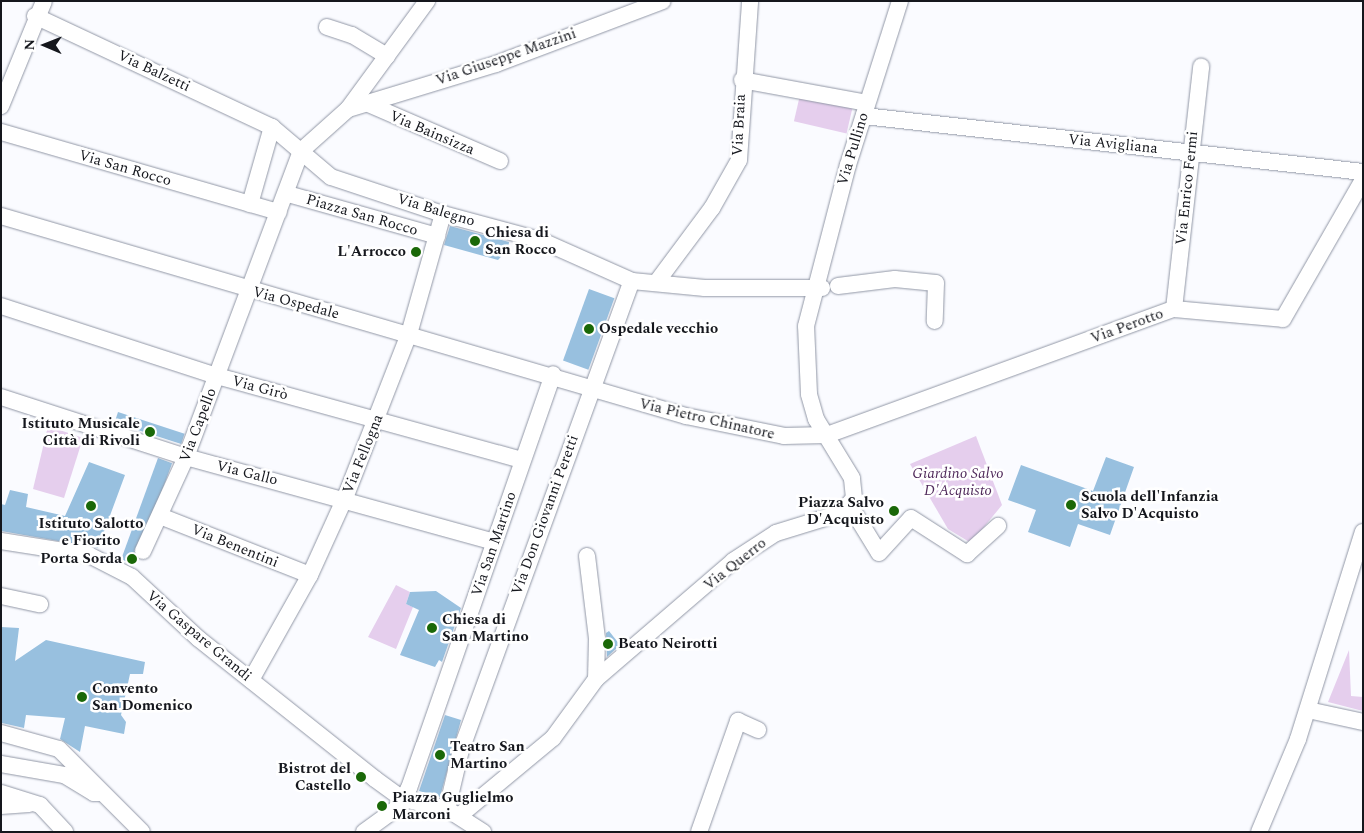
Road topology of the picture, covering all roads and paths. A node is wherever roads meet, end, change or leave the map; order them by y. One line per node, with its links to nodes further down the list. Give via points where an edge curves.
1 (428, 1): 7 (street)
2 (663, 1): 10 (street, Via Giuseppe Mazzini, via 496,64)
3 (750, 1): 9 (street, Via Braia)
4 (900, 1): 13 (street, Via Pullino)
5 (39, 6): 11 (street); 14 (street, Via Balzetti)
6 (327, 27): 7 (street, via 352,35)
7 (387, 56): 12 (street)
8 (1201, 67): 17 (street, Via Enrico Fermi)
9 (742, 80): 13 (street, Via Avigliana); 28 (street, Via Braia, via 739,160 712,208)
10 (366, 103): 12 (street, Via Giuseppe Mazzini); 18 (street, Via Bainsizza)
11 (1, 106)
12 (348, 109): 16 (street)
13 (865, 109): 17 (street, Via Avigliana, via 925,124); 29 (street, Via Pullino)
14 (272, 127): 16 (street); 22 (street)
15 (1, 132): 22 (street, Via San Rocco)
16 (301, 150): 21 (street, Piazza San Rocco); 24 (street, Via Balegno, via 331,176)
17 (1190, 152): 19 (street, Via Avigliana); 32 (street, Via Enrico Fermi)
18 (500, 162)
19 (1363, 172)
20 (1363, 180): 32 (street, Via Perotto, via 1283,319)
21 (288, 194): 23 (street, Piazza San Rocco); 26 (street, Piazza San Rocco)
22 (250, 204): 23 (street)
23 (279, 212): 30 (street, Via Capello)
24 (443, 214): 26 (street, Via Fellogna); 27 (street, Via Balegno, via 540,240)
25 (1, 216): 30 (street, Via Ospedale)
26 (437, 236): 34 (street, Via Fellogna)
27 (625, 278): 28 (street, Via Balegno); 37 (street, Via Don Giovanni Peretti)
28 (656, 283): 29 (street, Via Balegno)
29 (824, 288): 33 (street, via 895,279 936,283); 40 (street, via 806,326 808,377 816,419)
30 (251, 291): 34 (street, Via Ospedale); 36 (street, Via Capello)
31 (1, 306): 36 (street, Via Girò)
32 (1174, 309): 40 (street, Via Perotto)
33 (935, 321)
34 (409, 334): 35 (street, Via Ospedale); 39 (street, Via Fellogna)
35 (553, 374): 37 (street, Via Ospedale); 42 (street, Via San Martino)
36 (217, 376): 39 (street, Via Girò); 41 (street, Via Capello)
37 (589, 390): 40 (street, Via Pietro Chinatore, via 784,436); 67 (street, Via Don Giovanni Peretti, via 461,750)
38 (1, 397): 41 (street, Via Gallo)
39 (378, 418): 42 (street, Via Girò); 43 (street, Via Fellogna)
40 (827, 436): 44 (street, via 852,478 855,490)
41 (186, 457): 43 (street, Via Gallo); 45 (street, Via Capello)
42 (522, 460): 49 (street, Via San Martino)
43 (345, 498): 49 (street, Via Gallo); 52 (street, Via Fellogna)
44 (849, 504): 46 (street, via 879,553 911,518 967,554); 55 (street, Via Querro, via 841,513 776,533 754,546)
45 (160, 516): 50 (street, Via Capello); 52 (street, Via Benentini)
46 (998, 526)
47 (1363, 532): 57 (street)
48 (1, 541): 56 (street, Via Gaspare Grandi, via 89,555 132,576 199,639)
49 (494, 542): 64 (street, Via San Martino)
50 (144, 551)
51 (586, 556): 55 (street, via 597,639)
52 (310, 575): 56 (street, Via Fellogna)
53 (1, 596): 54 (street)
54 (40, 604)
55 (596, 679): 67 (street, Via Querro, via 553,738)
56 (250, 680): 64 (street, Via Gaspare Grandi)
57 (1308, 710): 58 (street); 73 (street)
58 (1363, 722)
59 (758, 730): 72 (street, via 738,721)
60 (1, 732): 63 (street, via 59,749)
61 (1, 764): 63 (street, via 64,775 94,793)
62 (1, 793): 65 (street)
63 (106, 793): 69 (street)
64 (403, 799): 67 (street); 70 (street)
65 (40, 805): 66 (street); 68 (street)
66 (1, 806)
67 (453, 813): 71 (street)
68 (65, 832)
69 (142, 832)
70 (364, 832)
71 (483, 832)
72 (699, 832)
73 (1259, 832)

